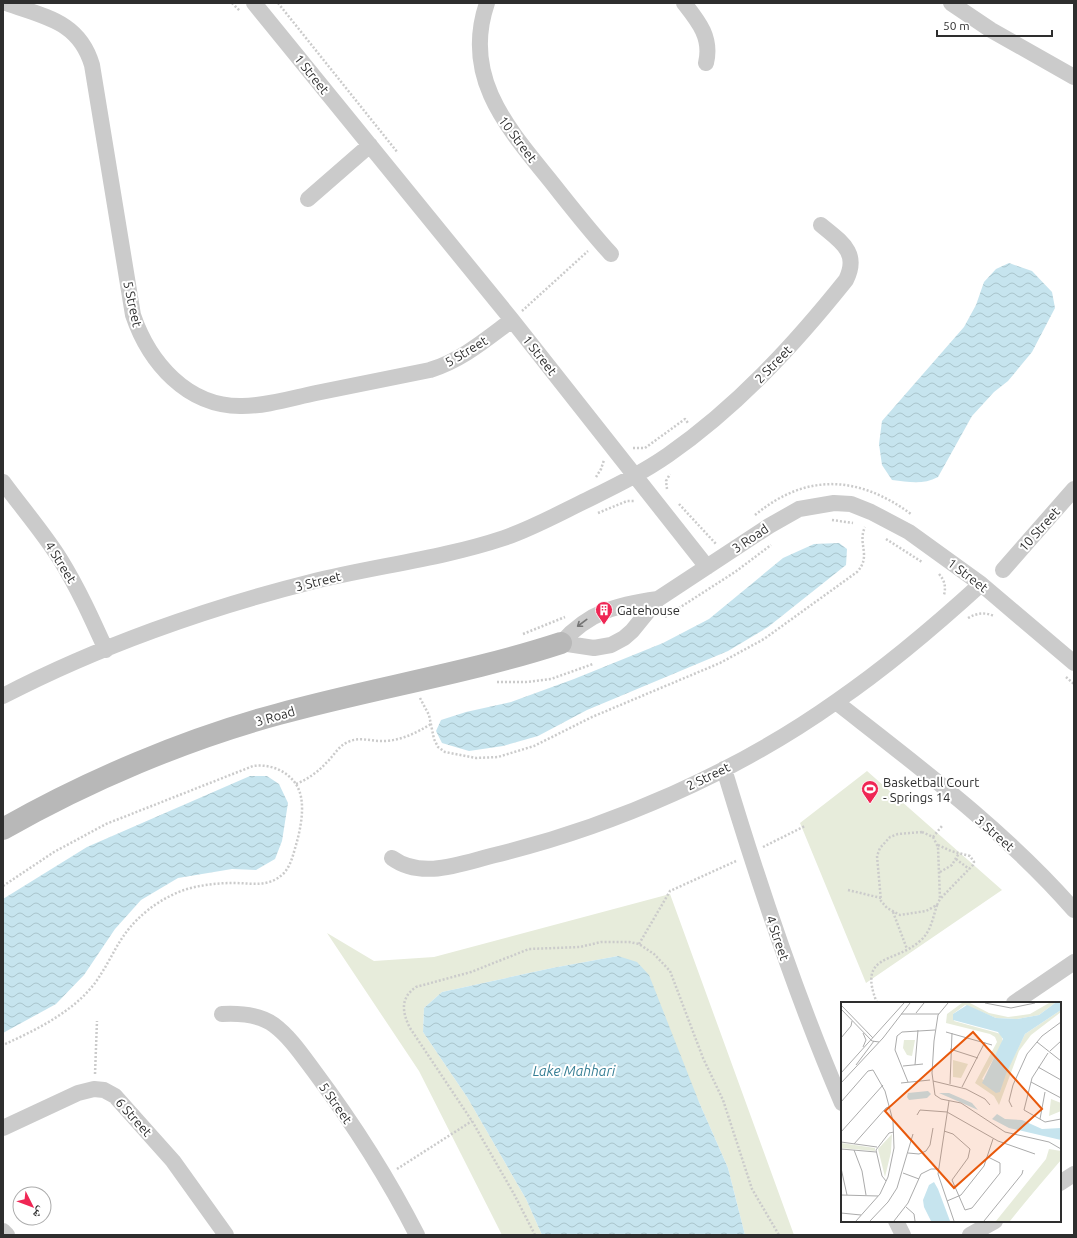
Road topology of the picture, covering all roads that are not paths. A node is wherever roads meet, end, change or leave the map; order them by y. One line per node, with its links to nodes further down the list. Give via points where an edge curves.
1 (6, 3): 12 (street, 5 Street, via 59,22 77,36 89,55 133,314 149,352 161,368 190,392 223,405 258,405 430,370 451,363 470,352)
2 (487, 3): 11 (street, 10 Street, via 480,41 482,68 489,94 509,129)
3 (684, 3): 6 (street, via 702,25 705,33 708,49)
4 (950, 3): 7 (street, via 991,30)
5 (263, 6): 8 (street, 1 Street)
6 (706, 63)
7 (1074, 77)
8 (370, 145): 9 (street); 12 (street, 1 Street)
9 (308, 199)
10 (822, 225): 13 (street, 2 Street, via 849,252 851,266 846,280 767,372 698,433)
11 (611, 254)
12 (512, 320): 13 (street, 1 Street)
13 (634, 476): 17 (street, 1 Street); 22 (street, 3 Street, via 546,521 506,537 465,550 275,592 172,624)
14 (3, 483): 22 (street, 4 Street, via 60,560 88,609)
15 (1074, 489): 18 (street, 10 Street)
16 (851, 504): 17 (street, 3 Road, via 816,505 784,516); 19 (street, 1 Street, via 890,521)
17 (707, 567): 20 (street, 3 Road)
18 (1003, 570)
19 (981, 584): 23 (street, 1 Street); 25 (street, 2 Street, via 885,666)
20 (658, 599): 21 (street, 3 Road, one-way to 21, via 599,613 579,625); 21 (street, 3 Road, via 632,631 611,645 584,648)
21 (561, 643): 27 (street, 3 Road, via 480,667 321,703 239,726 117,773)
22 (106, 650): 24 (street, 3 Street)
23 (1074, 663)
24 (3, 696)
25 (836, 702): 26 (street, 2 Street); 29 (street, 3 Street, via 964,805 1019,854)
26 (724, 769): 28 (street, 2 Street, via 616,817 511,851 430,869 412,868); 33 (street, 4 Street, via 749,852 795,985)
27 (3, 829)
28 (392, 858)
29 (1074, 910)
30 (1074, 962): 31 (street)
31 (1015, 1002)
32 (222, 1014): 42 (street, 5 Street, via 259,1018 273,1025 289,1039 331,1095 385,1177)
33 (841, 1100)
34 (3, 1128): 41 (street, 6 Street, via 78,1093 104,1090 124,1104 173,1161)
35 (1074, 1174): 36 (street)
36 (1061, 1182)
37 (896, 1222): 43 (street)
38 (993, 1222): 44 (street)
39 (3, 1231): 40 (street)
40 (7, 1235)
41 (226, 1235)
42 (417, 1235)
43 (903, 1235)
44 (970, 1235)

